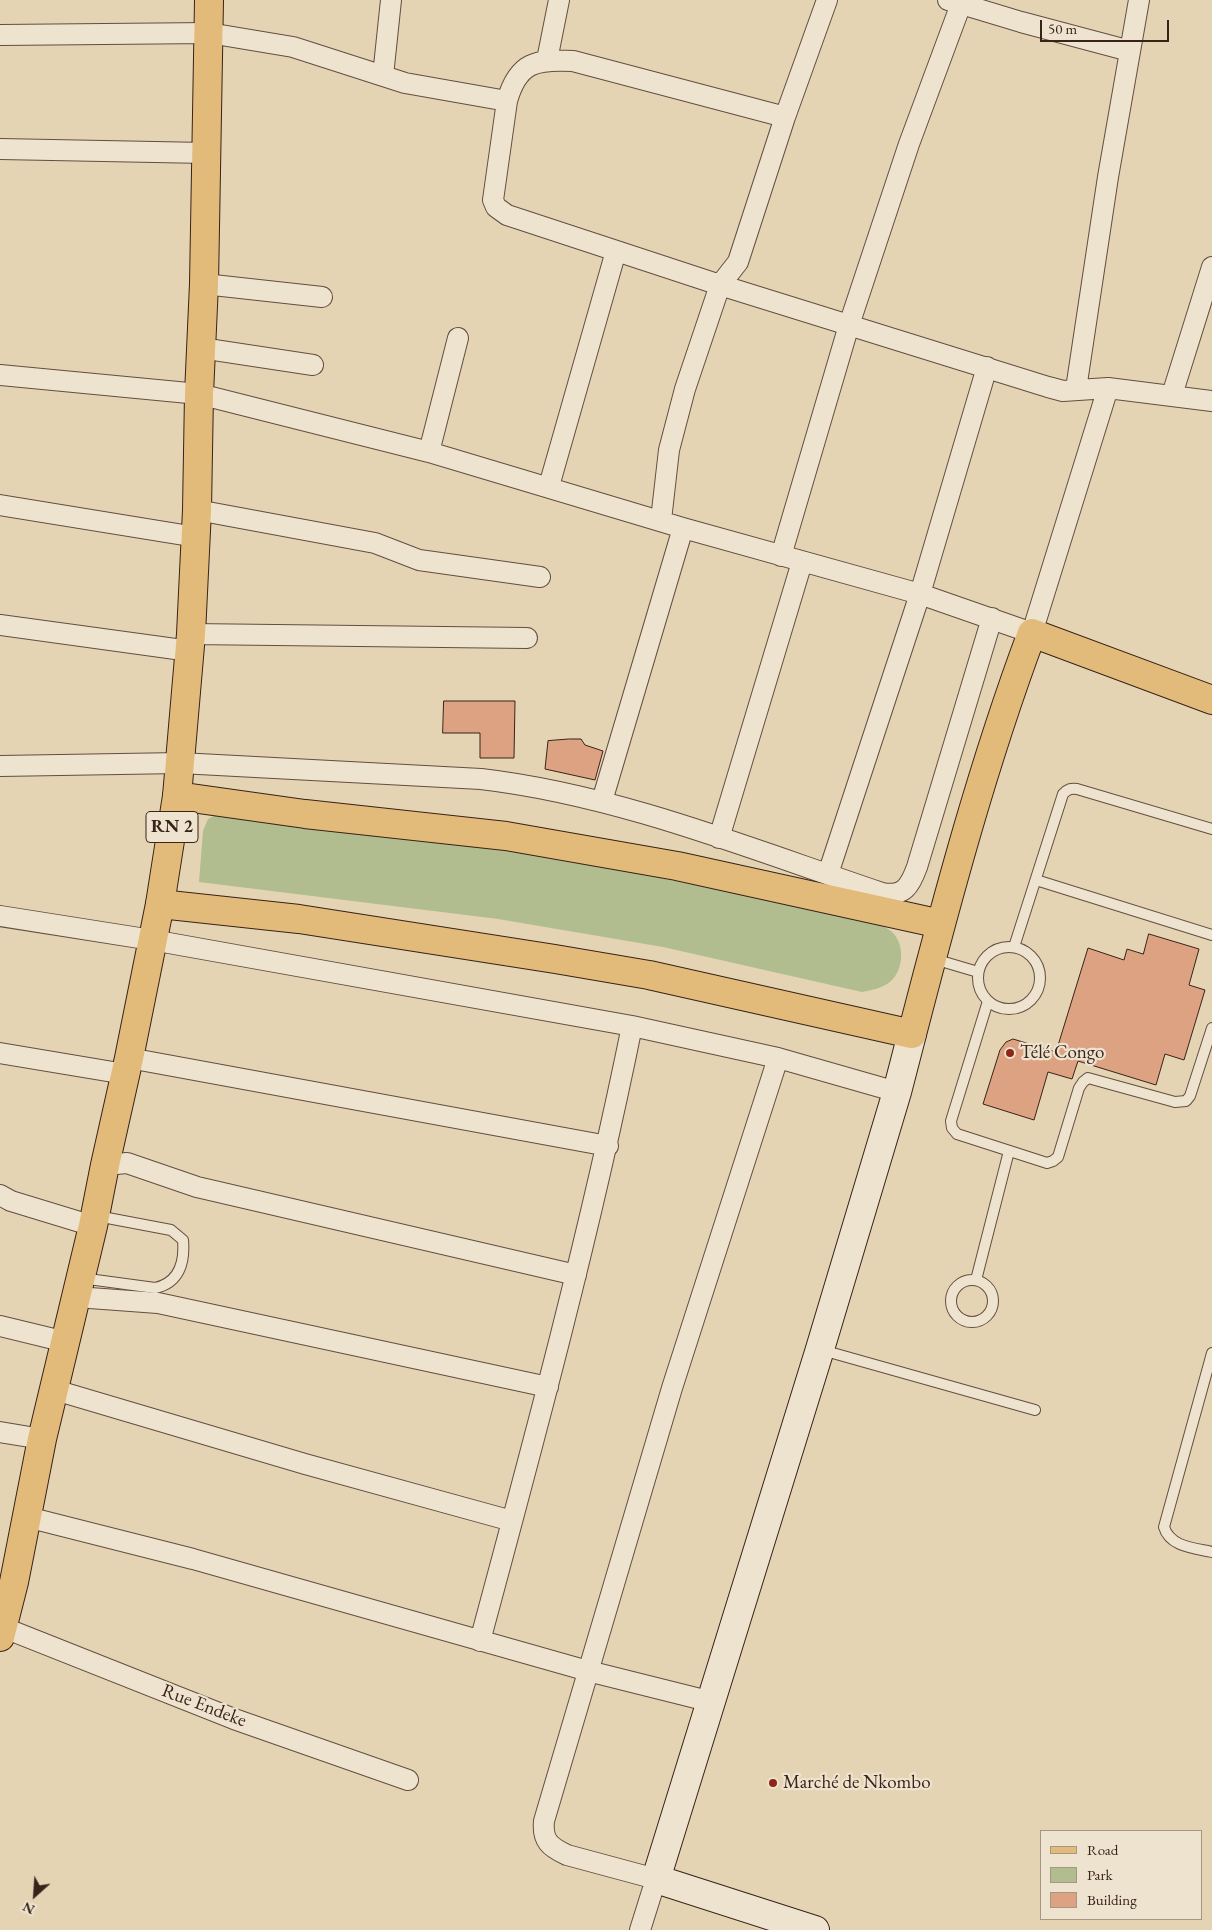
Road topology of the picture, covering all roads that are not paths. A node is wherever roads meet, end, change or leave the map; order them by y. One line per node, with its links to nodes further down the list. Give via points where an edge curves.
1 (209, 0): 7 (main road, RN 2)
2 (391, 0): 11 (street)
3 (559, 0): 10 (street)
4 (827, 0): 13 (street)
5 (1139, 0): 9 (street)
6 (955, 2): 9 (street); 21 (street)
7 (209, 33): 8 (street); 11 (street, via 293,47); 15 (main road, RN 2)
8 (0, 36)
9 (1130, 51): 28 (street)
10 (547, 60): 12 (street, via 522,71); 13 (street, via 573,61)
11 (384, 76): 12 (street, via 405,83)
12 (507, 101): 16 (street, via 493,200 496,207 507,215)
13 (785, 117): 19 (street, via 738,262)
14 (0, 149): 15 (street)
15 (206, 153): 18 (main road, RN 2)
16 (616, 251): 19 (street); 33 (street)
17 (1212, 268): 30 (street)
18 (204, 284): 20 (street); 23 (main road, RN 2)
19 (720, 285): 21 (street); 36 (street, via 685,389 669,450)
20 (322, 297)
21 (849, 325): 25 (street); 39 (street)
22 (458, 338): 32 (street)
23 (201, 348): 24 (street); 29 (main road, RN 2)
24 (313, 365)
25 (987, 368): 28 (street, via 1048,387); 42 (street)
26 (0, 374): 29 (street)
27 (1108, 388): 28 (street); 30 (street); 45 (street)
28 (1076, 389)
29 (199, 394): 32 (street); 35 (main road, RN 2)
30 (1172, 395): 31 (street)
31 (1212, 401)
32 (429, 452): 33 (street)
33 (548, 486): 36 (street)
34 (0, 505): 38 (street)
35 (197, 510): 38 (main road, RN 2); 41 (street, via 375,543 419,560)
36 (661, 520): 37 (street)
37 (683, 528): 39 (street); 52 (street)
38 (196, 537): 47 (main road, RN 2)
39 (780, 556): 40 (street)
40 (802, 562): 42 (street); 54 (street)
41 (540, 577)
42 (920, 594): 43 (street); 55 (street)
43 (992, 618): 45 (street); 55 (street, via 913,879 902,891 890,894)
44 (0, 625): 47 (street)
45 (1032, 633): 48 (main road); 59 (main road, via 994,740)
46 (527, 638): 47 (street)
47 (191, 642): 49 (main road, RN 2)
48 (1212, 700)
49 (180, 764): 50 (street); 51 (main road, RN 2); 52 (street, via 481,778)
50 (0, 766)
51 (177, 796): 57 (main road, RN 2); 59 (main road, via 506,836 677,866)
52 (602, 801): 54 (street)
53 (1212, 829): 56 (lane, via 1071,788 1064,794)
54 (719, 838): 55 (street)
55 (828, 874)
56 (1036, 880): 60 (lane); 62 (lane)
57 (160, 904): 61 (main road, RN 2); 68 (main road, via 299,919 564,960 649,975)
58 (0, 916): 61 (street)
59 (941, 924): 63 (main road)
60 (1212, 935)
61 (152, 940): 66 (street); 72 (main road, RN 2)
62 (1014, 947): 64 (lane, via 995,950 981,963); 65 (lane, via 1036,962 1039,987 1029,1002 1013,1009 995,1006)
63 (932, 958): 64 (lane); 68 (main road)
64 (978, 972): 65 (lane, via 979,988)
65 (988, 1001): 75 (lane, via 951,1121 952,1128 957,1134)
66 (632, 1026): 70 (street); 74 (street)
67 (1212, 1028): 71 (lane)
68 (912, 1034): 73 (street)
69 (0, 1053): 72 (street)
70 (778, 1058): 73 (street); 97 (street, via 672,1388)
71 (1207, 1059): 75 (lane, via 1186,1101 1175,1102 1088,1078 1079,1088 1054,1161 1047,1162)
72 (127, 1066): 74 (street); 76 (main road, RN 2)
73 (897, 1092): 84 (street)
74 (608, 1146): 79 (street)
75 (1010, 1151): 80 (lane)
76 (105, 1165): 78 (main road, RN 2); 79 (street, via 127,1163 197,1187)
77 (0, 1195): 78 (street, via 11,1201)
78 (94, 1221): 81 (main road, RN 2); 81 (lane, via 171,1230 183,1240 184,1251 177,1276 166,1286)
79 (576, 1275): 86 (street)
80 (976, 1280): 80 (lane, via 964,1281 954,1288 951,1305 957,1316 974,1322 984,1318 992,1308 990,1290)
81 (78, 1288): 83 (main road, RN 2); 86 (street)
82 (0, 1326): 83 (street)
83 (66, 1342): 87 (main road, RN 2)
84 (820, 1349): 88 (lane); 98 (street)
85 (1212, 1353): 93 (lane, via 1164,1527 1172,1541)
86 (548, 1387): 92 (street)
87 (55, 1390): 90 (main road, RN 2); 92 (street)
88 (1035, 1410)
89 (0, 1432): 90 (street)
90 (42, 1440): 91 (main road, RN 2)
91 (27, 1516): 94 (main road, RN 2); 96 (street)
92 (512, 1521): 96 (street)
93 (1212, 1552)
94 (7, 1581): 95 (main road, RN 2)
95 (1, 1632): 99 (street, Rue Endeke)
96 (480, 1641): 97 (street)
97 (588, 1671): 98 (street); 100 (street, via 543,1832 547,1843 568,1855)
98 (712, 1702): 100 (street)
99 (408, 1780)
100 (656, 1879): 101 (street); 102 (street)
101 (640, 1930)
102 (815, 1930)

